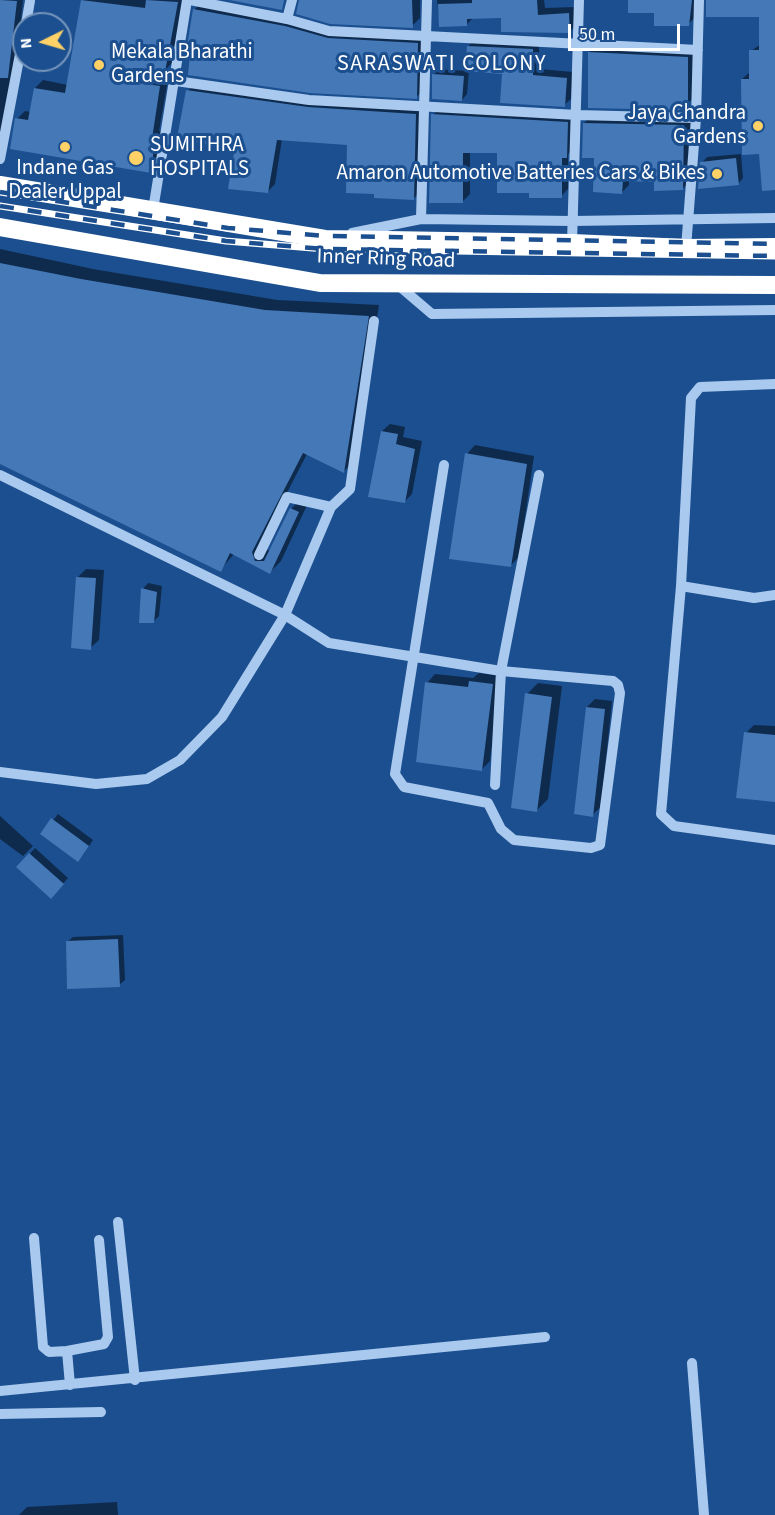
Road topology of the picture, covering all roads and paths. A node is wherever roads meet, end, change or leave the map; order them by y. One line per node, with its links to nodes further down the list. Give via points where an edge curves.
1 (188, 0): 6 (street); 13 (street)
2 (292, 0): 7 (street)
3 (427, 0): 8 (street)
4 (579, 0): 9 (street)
5 (699, 0): 10 (street)
6 (217, 3): 7 (street)
7 (287, 19): 8 (street, via 329,31)
8 (426, 37): 9 (street); 14 (street)
9 (578, 45): 10 (street); 15 (street)
10 (698, 50): 16 (street)
11 (17, 72): 17 (street)
12 (134, 75): 13 (street)
13 (174, 81): 14 (street, via 309,100); 19 (street)
14 (424, 105): 15 (street); 21 (street)
15 (577, 115): 16 (street); 23 (street)
16 (696, 118): 22 (street)
17 (0, 159)
18 (0, 185): 19 (highway, Inner Ring Road)
19 (153, 210): 25 (highway, Inner Ring Road)
20 (775, 218): 22 (street)
21 (421, 219): 23 (street); 25 (street)
22 (689, 219): 23 (street); 28 (street)
23 (572, 221): 26 (street)
24 (0, 227): 29 (highway, Inner Ring Road, via 320,283)
25 (325, 239): 26 (highway, Inner Ring Road)
26 (572, 243): 28 (highway, Inner Ring Road)
27 (775, 247): 28 (highway, Inner Ring Road)
28 (686, 248)
29 (398, 285): 30 (highway, Inner Ring Road); 31 (street, via 432,314)
30 (775, 285)
31 (775, 310)
32 (374, 321): 37 (street, via 350,489)
33 (775, 384): 39 (street, via 700,387 691,398)
34 (444, 465): 42 (street)
35 (0, 475): 41 (street)
36 (539, 475): 43 (street)
37 (331, 507): 38 (street, via 287,497); 41 (street)
38 (259, 555)
39 (681, 586): 40 (street, via 754,598); 46 (street, via 661,813 674,826)
40 (775, 596)
41 (285, 615): 42 (street, via 329,643); 44 (street, via 222,717 180,760 147,779 96,784)
42 (413, 657): 43 (street); 43 (street, via 395,774 399,783 404,788 488,803 501,830 514,840 591,848 600,845 618,685 612,681)
43 (501, 670): 45 (street)
44 (0, 772)
45 (495, 785)
46 (775, 840)
47 (118, 1222): 53 (street)
48 (34, 1238): 51 (street, via 43,1347 49,1352)
49 (99, 1240): 51 (street, via 108,1337 104,1344)
50 (545, 1337): 53 (street)
51 (67, 1351): 54 (street)
52 (692, 1363): 58 (street)
53 (135, 1380): 54 (street)
54 (69, 1385): 55 (street)
55 (0, 1391)
56 (101, 1412): 57 (street)
57 (0, 1414)
58 (704, 1515)

